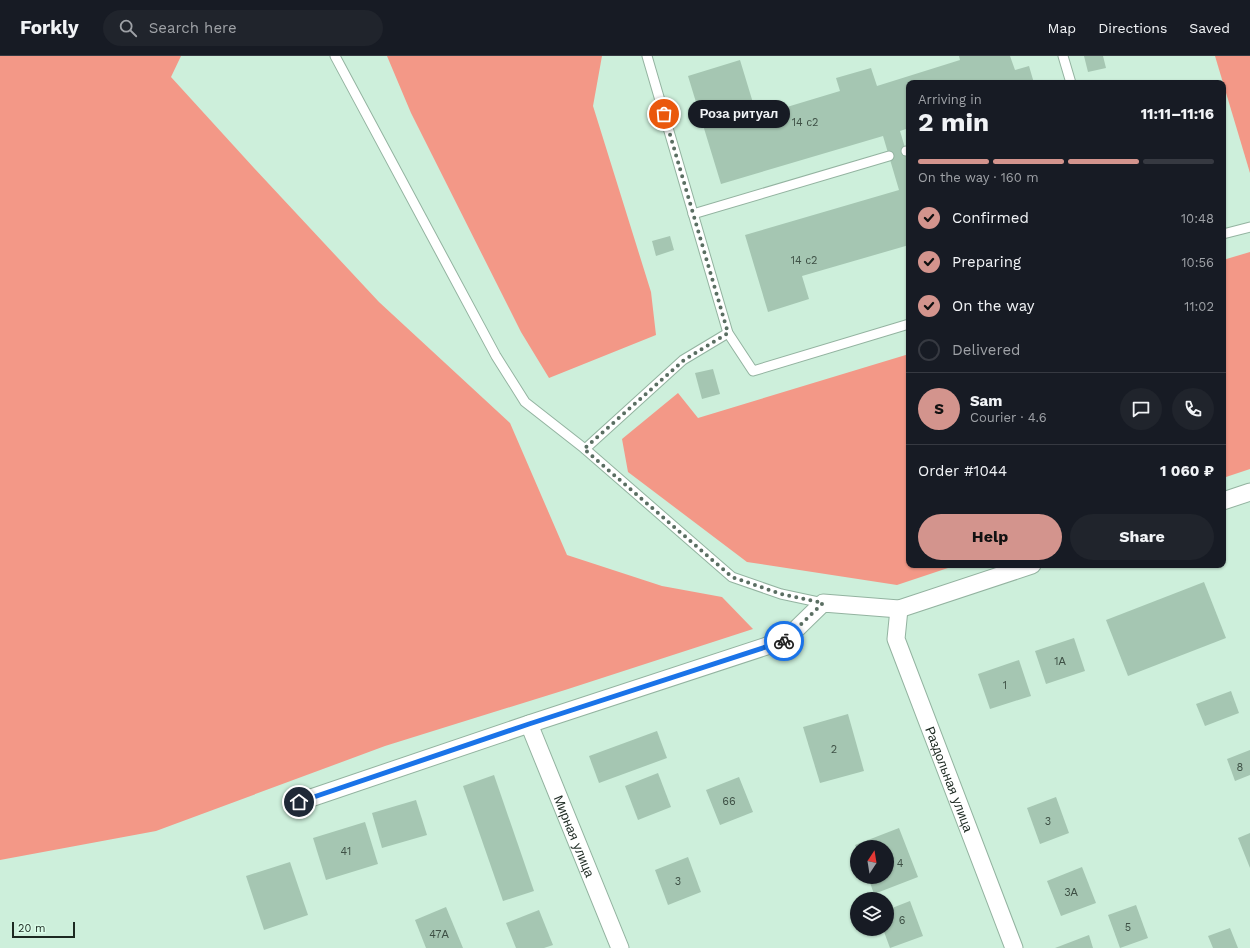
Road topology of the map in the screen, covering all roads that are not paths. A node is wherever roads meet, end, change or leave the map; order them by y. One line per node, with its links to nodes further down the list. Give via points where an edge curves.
1 (335, 56): 11 (lane, via 496,356 524,402)
2 (647, 56): 6 (lane)
3 (1063, 56): 4 (lane)
4 (1070, 80)
5 (889, 156): 6 (lane)
6 (693, 214): 10 (lane)
7 (1250, 227): 8 (lane)
8 (1226, 233)
9 (906, 325): 10 (lane, via 753,371)
10 (728, 333): 11 (lane, via 684,360)
11 (584, 449): 15 (lane, via 732,577 781,594)
12 (1249, 496): 13 (street)
13 (1226, 500)
14 (1023, 568): 16 (street)
15 (823, 603): 16 (street); 17 (street, via 785,640)
16 (900, 609): 20 (street, Раздольная улица, via 896,639)
17 (529, 724): 18 (street); 19 (street, Мирная улица)
18 (299, 802)
19 (620, 948)
20 (1014, 948)

